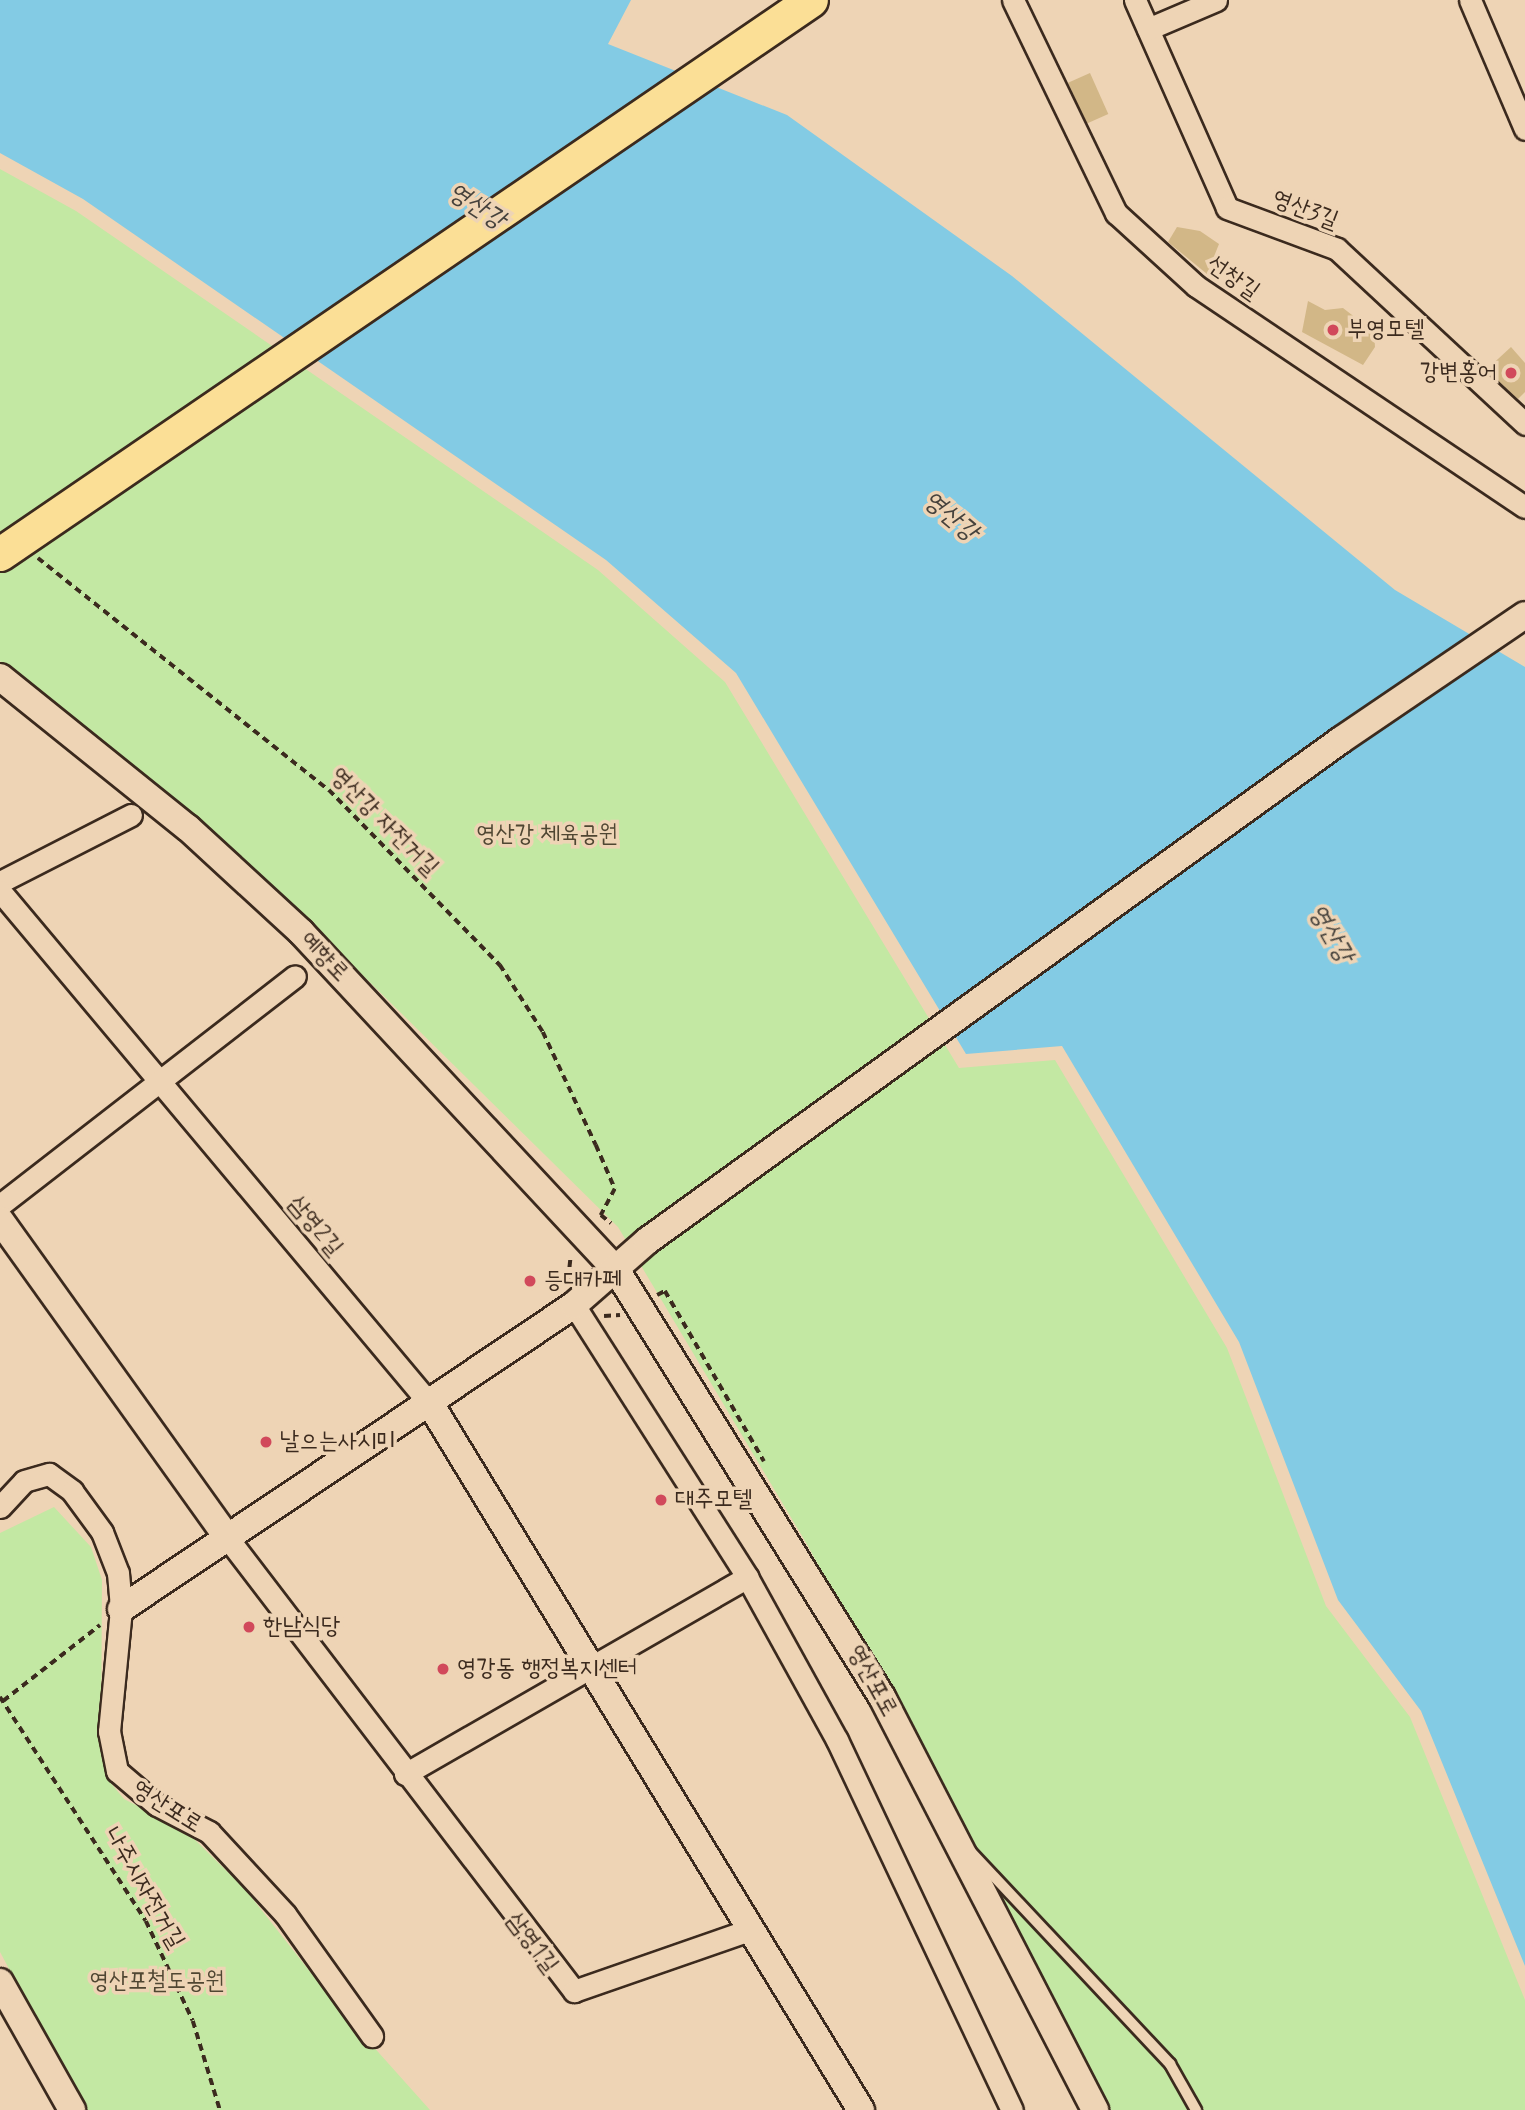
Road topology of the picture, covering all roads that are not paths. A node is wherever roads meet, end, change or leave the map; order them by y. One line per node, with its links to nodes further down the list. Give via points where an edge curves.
1 (811, 0): 10 (main road, bridge)
2 (1013, 0): 9 (street, 선창길, via 1116,213 1196,286)
3 (1135, 0): 6 (street, 영산3길)
4 (1216, 0): 6 (street)
5 (1469, 0): 7 (street)
6 (1148, 29): 8 (street, 영산3길, via 1227,208 1337,249)
7 (1525, 129)
8 (1525, 424)
9 (1525, 507)
10 (16, 554)
11 (1525, 615): 20 (street, via 1341,740 647,1241)
12 (0, 677): 20 (street, 예향로, via 188,828 300,932)
13 (131, 815): 14 (street)
14 (0, 882)
15 (0, 891): 17 (street, 삼영2길)
16 (295, 975): 17 (street)
17 (159, 1081): 18 (street); 22 (street, 삼영2길)
18 (0, 1205)
19 (0, 1220): 24 (street)
20 (617, 1271): 21 (street); 29 (street, 영산포로, via 817,1585)
21 (573, 1305): 22 (street); 25 (street)
22 (431, 1405): 24 (street); 27 (street)
23 (0, 1507): 26 (street, 영산포로, via 34,1475 49,1474 63,1481 112,1551)
24 (226, 1536): 26 (street); 28 (street, 삼영1길)
25 (747, 1577): 27 (street); 33 (street, via 861,1786)
26 (121, 1609): 32 (street, 영산포로, via 110,1731 117,1771 157,1805 209,1832 285,1914)
27 (592, 1670): 28 (street); 30 (street)
28 (405, 1774): 30 (street, 삼영1길, via 574,1991)
29 (962, 1845): 36 (street, 영산포로); 37 (lane, via 993,1868 1170,2064)
30 (752, 1929): 35 (street)
31 (0, 1982): 34 (street)
32 (372, 2036)
33 (1007, 2108)
34 (72, 2110)
35 (861, 2110)
36 (1096, 2110)
37 (1196, 2110)

